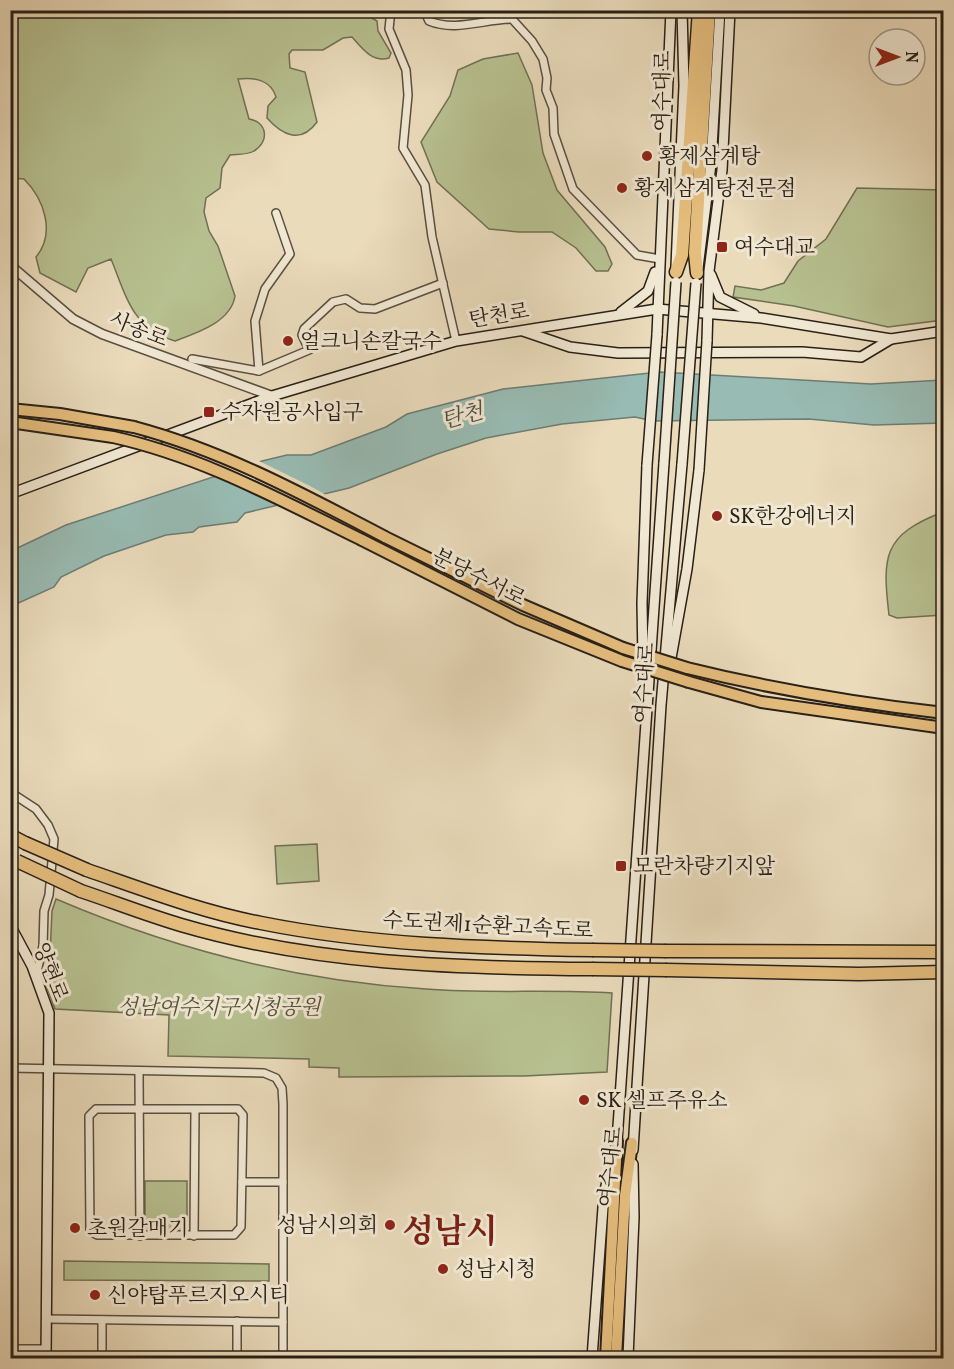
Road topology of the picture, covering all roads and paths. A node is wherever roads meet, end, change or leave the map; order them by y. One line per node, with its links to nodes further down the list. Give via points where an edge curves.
1 (391, 10): 14 (street, via 389,29 406,70 403,148 425,185)
2 (424, 10): 10 (street, via 435,24 512,19 522,29 543,59 554,134 573,189 637,255)
3 (671, 10): 10 (main road)
4 (682, 10): 13 (main road, 여수대로, via 684,86)
5 (699, 10): 13 (highway, via 682,255)
6 (709, 10): 12 (highway, via 695,253)
7 (720, 10): 12 (main road, 여수대로)
8 (730, 10): 12 (main road, via 722,170)
9 (276, 213): 24 (street, via 290,254 265,289 255,321)
10 (660, 259): 15 (main road); 17 (main road, via 648,291)
11 (10, 265): 25 (street, 사송로, via 73,320)
12 (701, 276): 16 (main road); 18 (main road, via 720,297); 30 (main road, 여수대로, bridge)
13 (676, 277): 29 (main road, 여수대로, bridge)
14 (443, 283): 22 (street); 24 (street, via 375,309 360,308 346,299 333,302 304,329 302,334 309,350)
15 (657, 309): 16 (main road, 탄천로); 17 (main road, 탄천로); 29 (main road, bridge, via 642,603)
16 (707, 312): 18 (main road, 탄천로); 30 (main road, bridge, via 699,470 687,569)
17 (619, 314): 19 (main road, 탄천로)
18 (761, 318): 21 (main road, 탄천로)
19 (521, 330): 21 (main road, via 570,347 618,353 802,352 861,357); 22 (main road, 탄천로)
20 (944, 331): 21 (main road, 탄천로)
21 (891, 339)
22 (456, 341): 25 (main road, 탄천로)
23 (192, 359): 24 (street)
24 (259, 370)
25 (272, 396): 28 (main road, 탄천로)
26 (10, 409): 31 (highway, 분당수서로, bridge, via 134,427 243,464 523,605 623,648 766,687)
27 (10, 422): 32 (highway, 분당수서로, bridge, via 153,446 218,470 518,619 622,661 761,702)
28 (10, 494)
29 (646, 704): 45 (main road, 여수대로)
30 (661, 705): 46 (main road, 여수대로)
31 (944, 712)
32 (944, 728)
33 (10, 792): 39 (street, via 36,809 54,839 43,946)
34 (10, 835): 37 (highway, 수도권제1순환고속도로, bridge, via 87,870 180,903 260,923 348,937 450,947)
35 (14, 859): 38 (highway, 수도권제1순환고속도로, bridge, via 81,891 181,925 349,958 460,968)
36 (10, 925): 39 (main road, 양현로)
37 (944, 952)
38 (944, 972)
39 (36, 976): 41 (main road, 양현로, via 49,1013)
40 (10, 1068): 41 (street)
41 (48, 1070): 42 (street); 51 (main road, 양현로)
42 (139, 1072): 43 (street); 48 (street, via 264,1073 276,1078 282,1088)
43 (139, 1109): 44 (street); 49 (street); 49 (street, via 96,1109 89,1116 88,1224 97,1235)
44 (195, 1110): 47 (street, via 238,1109 243,1115); 50 (street)
45 (617, 1142): 60 (main road, via 604,1194); 61 (highway, 여수대로)
46 (632, 1143): 62 (highway, 여수대로, via 625,1196); 63 (main road, via 634,1217)
47 (242, 1182): 48 (street); 50 (street, via 242,1227 234,1235)
48 (283, 1182): 54 (street)
49 (140, 1236): 50 (street)
50 (194, 1236)
51 (47, 1319): 52 (street); 56 (main road, 양현로)
52 (102, 1320): 53 (street); 57 (street)
53 (237, 1321): 54 (street); 58 (street)
54 (283, 1322): 59 (street)
55 (10, 1349): 56 (street)
56 (46, 1354)
57 (102, 1359)
58 (237, 1359)
59 (283, 1359)
60 (592, 1359)
61 (606, 1359)
62 (616, 1359)
63 (628, 1359)

